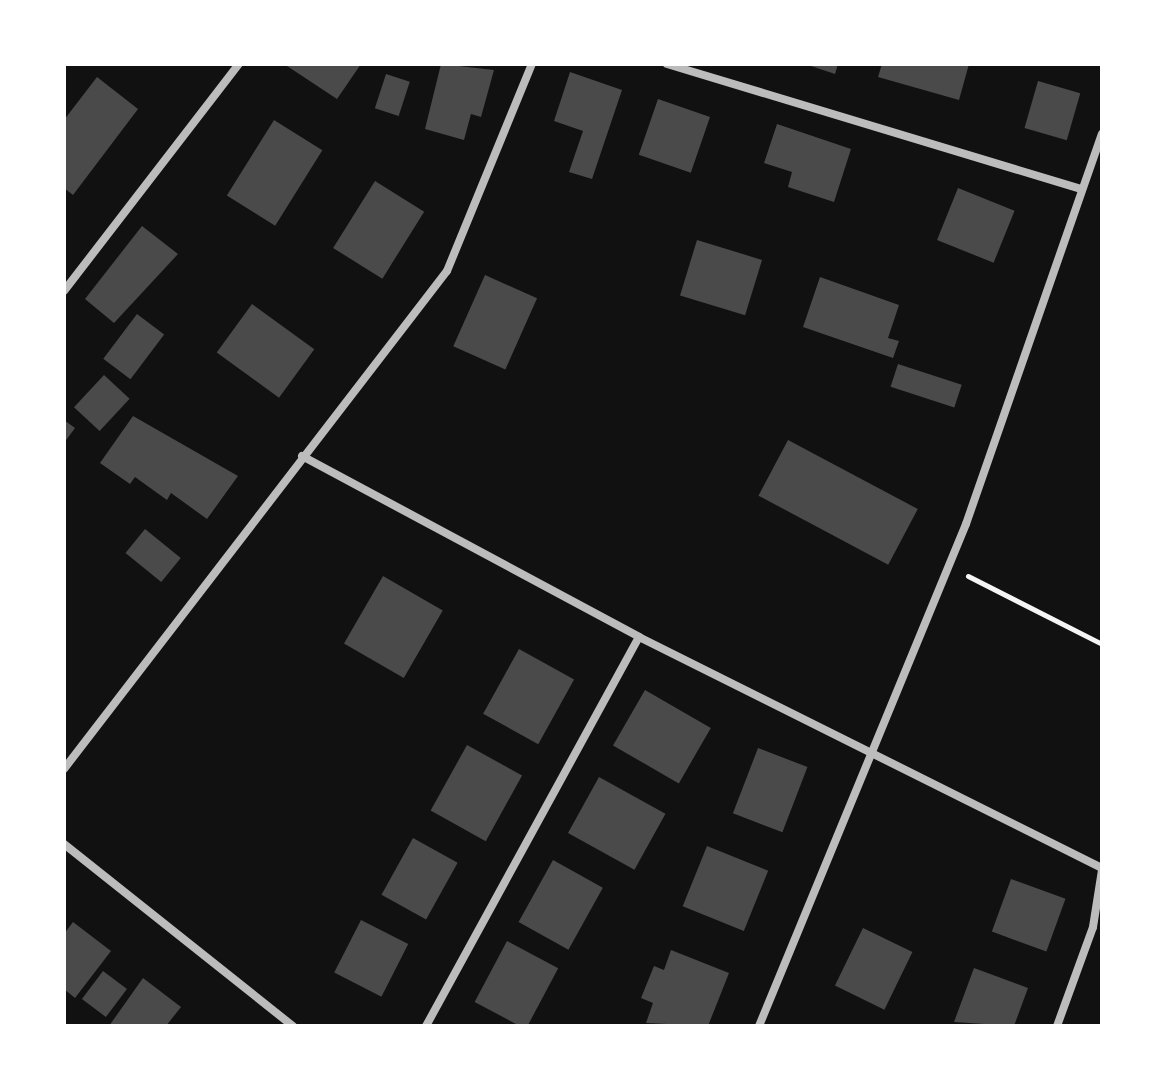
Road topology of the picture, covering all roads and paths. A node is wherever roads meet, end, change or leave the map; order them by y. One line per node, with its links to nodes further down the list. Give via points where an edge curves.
1 (239, 64): 6 (street)
2 (532, 64): 7 (street, via 447,271)
3 (667, 64): 5 (street)
4 (1102, 134): 5 (street)
5 (1082, 189): 8 (street)
6 (64, 291)
7 (302, 456): 9 (street); 12 (street)
8 (949, 567): 10 (path); 11 (street)
9 (639, 637): 11 (street); 16 (street)
10 (1102, 644)
11 (872, 753): 14 (street); 17 (street)
12 (64, 769)
13 (64, 844): 15 (street)
14 (1102, 869): 18 (street, via 1093,927)
15 (293, 1026)
16 (426, 1026)
17 (759, 1026)
18 (1057, 1026)

